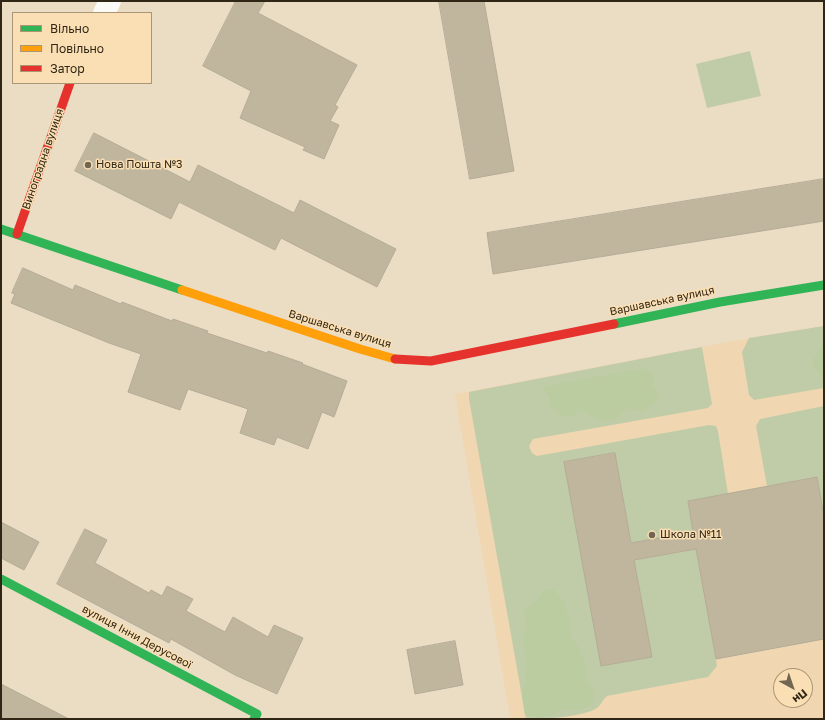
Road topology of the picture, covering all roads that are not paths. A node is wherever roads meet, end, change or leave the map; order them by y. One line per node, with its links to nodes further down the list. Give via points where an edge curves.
1 (110, 1): 2 (street)
2 (104, 12)
3 (70, 84): 5 (street, Виноградна вулиця)
4 (1, 229): 5 (street, Варшавська вулиця)
5 (17, 234): 6 (street, Варшавська вулиця, via 360,349 397,359 431,361 720,302)
6 (824, 285)
7 (1, 579): 8 (street, вулиця Інни Дерусової, via 257,714)
8 (254, 719)

